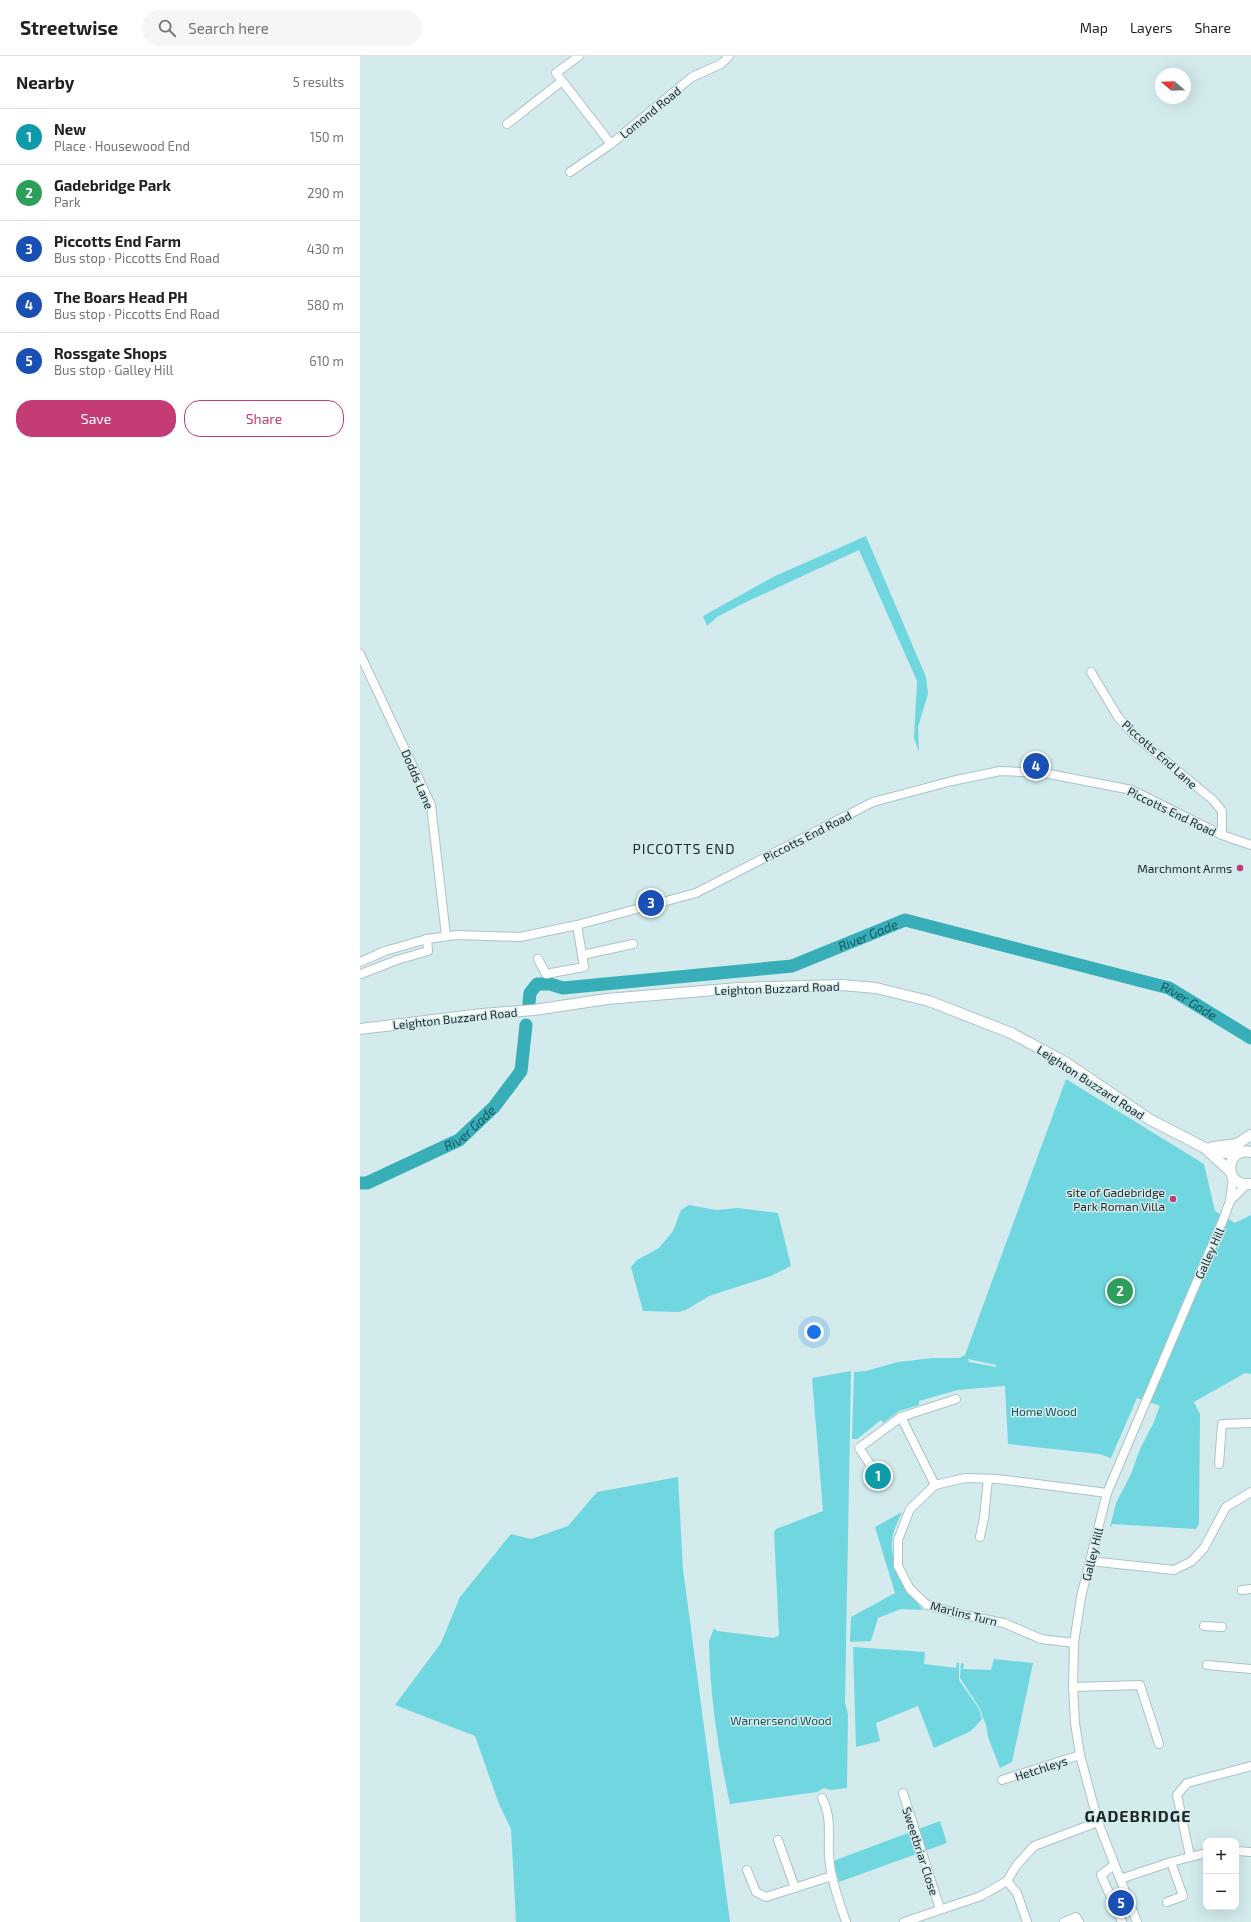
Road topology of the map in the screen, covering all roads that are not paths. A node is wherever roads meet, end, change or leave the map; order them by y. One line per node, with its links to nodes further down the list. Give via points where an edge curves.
1 (579, 56): 3 (street, via 556,73)
2 (729, 56): 5 (street, Lomond Road, via 721,64 692,77)
3 (562, 81): 4 (street); 5 (street, Lomond Road)
4 (507, 124)
5 (611, 144): 6 (street)
6 (570, 172)
7 (360, 654): 12 (street, Dodds Lane, via 432,805)
8 (1092, 672): 9 (street, Piccotts End Lane, via 1118,717 1134,735 1213,800 1222,811)
9 (1222, 835): 10 (street, Piccotts End Road); 11 (street, Piccotts End Road, via 1132,790 1044,773 1000,771 873,802 696,893)
10 (1251, 845)
11 (577, 925): 12 (street, Piccotts End Road, via 520,937); 15 (street)
12 (446, 936): 13 (street, Piccotts End Road)
13 (427, 939): 17 (street, Piccotts End Road, via 385,951); 18 (street, via 428,951)
14 (633, 944): 15 (street)
15 (582, 954): 16 (street, via 584,967 546,974)
16 (538, 959)
17 (360, 962)
18 (361, 974)
19 (360, 1029): 21 (main road, Leighton Buzzard Road, via 534,1010 607,999 724,989 791,985 876,988 929,1001 1011,1033 1065,1062 1149,1119)
20 (1251, 1135): 21 (main road, via 1237,1144)
21 (1205, 1148): 23 (main road, Leighton Buzzard Road); 24 (main road, Leighton Buzzard Road)
22 (1250, 1150): 23 (main road)
23 (1236, 1155): 24 (main road, via 1230,1165)
24 (1232, 1174): 25 (main road, Leighton Buzzard Road, via 1238,1182); 26 (street, Galley Hill)
25 (1249, 1184): 26 (street, Galley Hill)
26 (1230, 1201): 35 (street, Galley Hill)
27 (956, 1400): 28 (street)
28 (901, 1417): 31 (street, via 859,1448); 33 (street)
29 (1251, 1423): 30 (street, via 1222,1424)
30 (1219, 1464)
31 (876, 1473)
32 (988, 1479): 33 (street, via 965,1478); 35 (street); 36 (street)
33 (935, 1485): 42 (street, Marlins Turn, via 910,1509 898,1540 898,1566 910,1589 927,1605 1004,1623 1041,1639)
34 (1251, 1492): 37 (street, via 1226,1507 1199,1555 1174,1570)
35 (1107, 1493): 37 (street, Galley Hill)
36 (980, 1537)
37 (1090, 1560): 42 (street, Galley Hill)
38 (1251, 1589): 39 (street)
39 (1242, 1590)
40 (1204, 1626): 41 (street)
41 (1222, 1627)
42 (1074, 1643): 45 (street, Galley Hill)
43 (1207, 1665): 44 (street)
44 (1251, 1669)
45 (1073, 1687): 46 (street, via 1140,1685); 47 (street, Galley Hill)
46 (1159, 1744)
47 (1080, 1755): 49 (street, Hetchleys); 52 (street, Galley Hill)
48 (1251, 1766): 57 (street, via 1187,1783 1176,1795)
49 (1002, 1780)
50 (903, 1793): 66 (street, Sweetbriar Close)
51 (822, 1798): 61 (street, via 829,1812 829,1863)
52 (1098, 1822): 59 (street, Galley Hill); 63 (street, via 1034,1846 1016,1866)
53 (778, 1840): 64 (street)
54 (1239, 1851): 55 (street)
55 (1251, 1852)
56 (1203, 1854): 57 (street)
57 (1190, 1856): 58 (street)
58 (1171, 1862): 62 (street); 65 (street, via 1183,1896)
59 (1114, 1865): 62 (street, Galley Hill); 72 (street, via 1101,1875)
60 (747, 1870): 64 (street, via 760,1896 766,1897)
61 (832, 1876): 64 (street); 67 (street)
62 (1120, 1879): 73 (street, Galley Hill)
63 (1007, 1881): 66 (street, via 981,1896); 69 (street, via 1017,1893)
64 (795, 1888)
65 (1167, 1902)
66 (940, 1909): 68 (street)
67 (846, 1922)
68 (904, 1922)
69 (1027, 1922)
70 (1064, 1922): 71 (street, via 1076,1917)
71 (1079, 1922)
72 (1122, 1922)
73 (1137, 1922)

